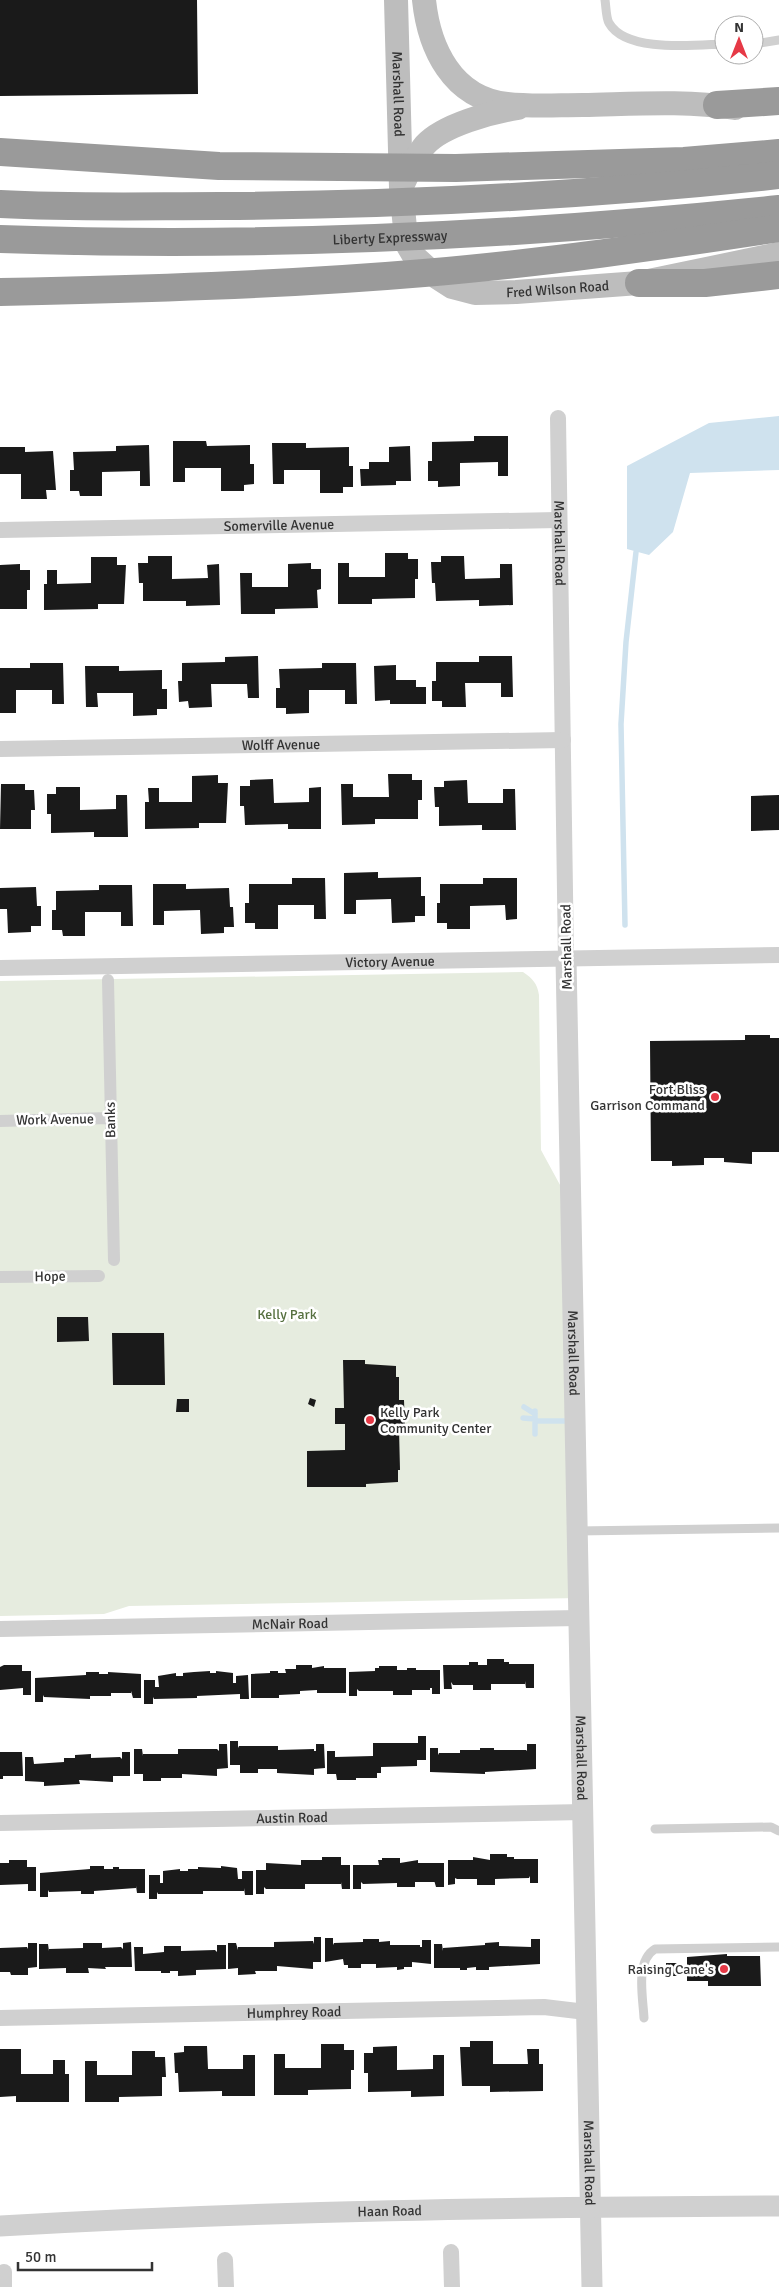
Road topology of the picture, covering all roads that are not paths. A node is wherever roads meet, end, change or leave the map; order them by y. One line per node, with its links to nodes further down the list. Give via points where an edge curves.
1 (396, 0): 14 (main road, Marshall Road)
2 (424, 0): 9 (main road, via 435,49 454,77 487,98 505,104)
3 (605, 0): 6 (lane, via 609,23 626,39 654,45)
4 (779, 40): 5 (lane)
5 (764, 42)
6 (714, 44)
7 (779, 101): 8 (highway)
8 (717, 105): 9 (main road); 10 (main road)
9 (532, 106): 14 (main road, via 492,114 437,135 419,154)
10 (779, 114)
11 (0, 152): 12 (highway, bridge, via 219,166 446,168 684,161)
12 (779, 153)
13 (779, 175): 15 (highway, bridge, via 688,185 428,202 176,206)
14 (401, 188): 21 (main road, Fred Wilson Road, via 407,244 419,261 452,287 488,294)
15 (0, 204)
16 (779, 209): 18 (highway, Liberty Expressway, bridge, via 461,235 300,241)
17 (779, 228): 22 (highway, bridge, via 561,259 423,273)
18 (0, 239)
19 (779, 254): 21 (main road, Fred Wilson Road)
20 (779, 275): 21 (highway, via 705,283)
21 (639, 282)
22 (0, 292)
23 (558, 418): 24 (street, Marshall Road)
24 (558, 520): 25 (street, Somerville Avenue); 26 (street, Marshall Road)
25 (0, 530)
26 (563, 740): 27 (street, Wolff Avenue); 29 (street, Marshall Road)
27 (0, 749)
28 (779, 955): 29 (street, Victory Avenue)
29 (566, 959): 30 (street, Victory Avenue); 38 (street, Marshall Road)
30 (0, 968)
31 (108, 980): 32 (street, Banks)
32 (110, 1118): 33 (street, Work Avenue); 34 (street, Banks)
33 (0, 1121)
34 (114, 1260)
35 (99, 1276): 36 (street, Hope)
36 (0, 1277)
37 (779, 1528): 38 (lane)
38 (577, 1532): 39 (street, Marshall Road)
39 (579, 1618): 40 (street, McNair Road); 41 (street, Marshall Road)
40 (0, 1629)
41 (584, 1812): 42 (street, Austin Road); 46 (street, Marshall Road)
42 (0, 1823)
43 (655, 1830): 44 (lane, via 772,1827)
44 (779, 1831)
45 (779, 1947): 48 (lane, via 655,1949 646,1957 643,1967)
46 (586, 2012): 47 (street, Humphrey Road, via 544,2007); 50 (street, Marshall Road)
47 (0, 2018)
48 (644, 2018)
49 (779, 2206): 50 (street, Haan Road)
50 (591, 2207): 51 (street, Haan Road, via 188,2216); 56 (street, Marshall Road)
51 (0, 2226)
52 (452, 2252): 55 (street)
53 (225, 2260): 54 (street)
54 (226, 2287)
55 (452, 2287)
56 (592, 2287)

